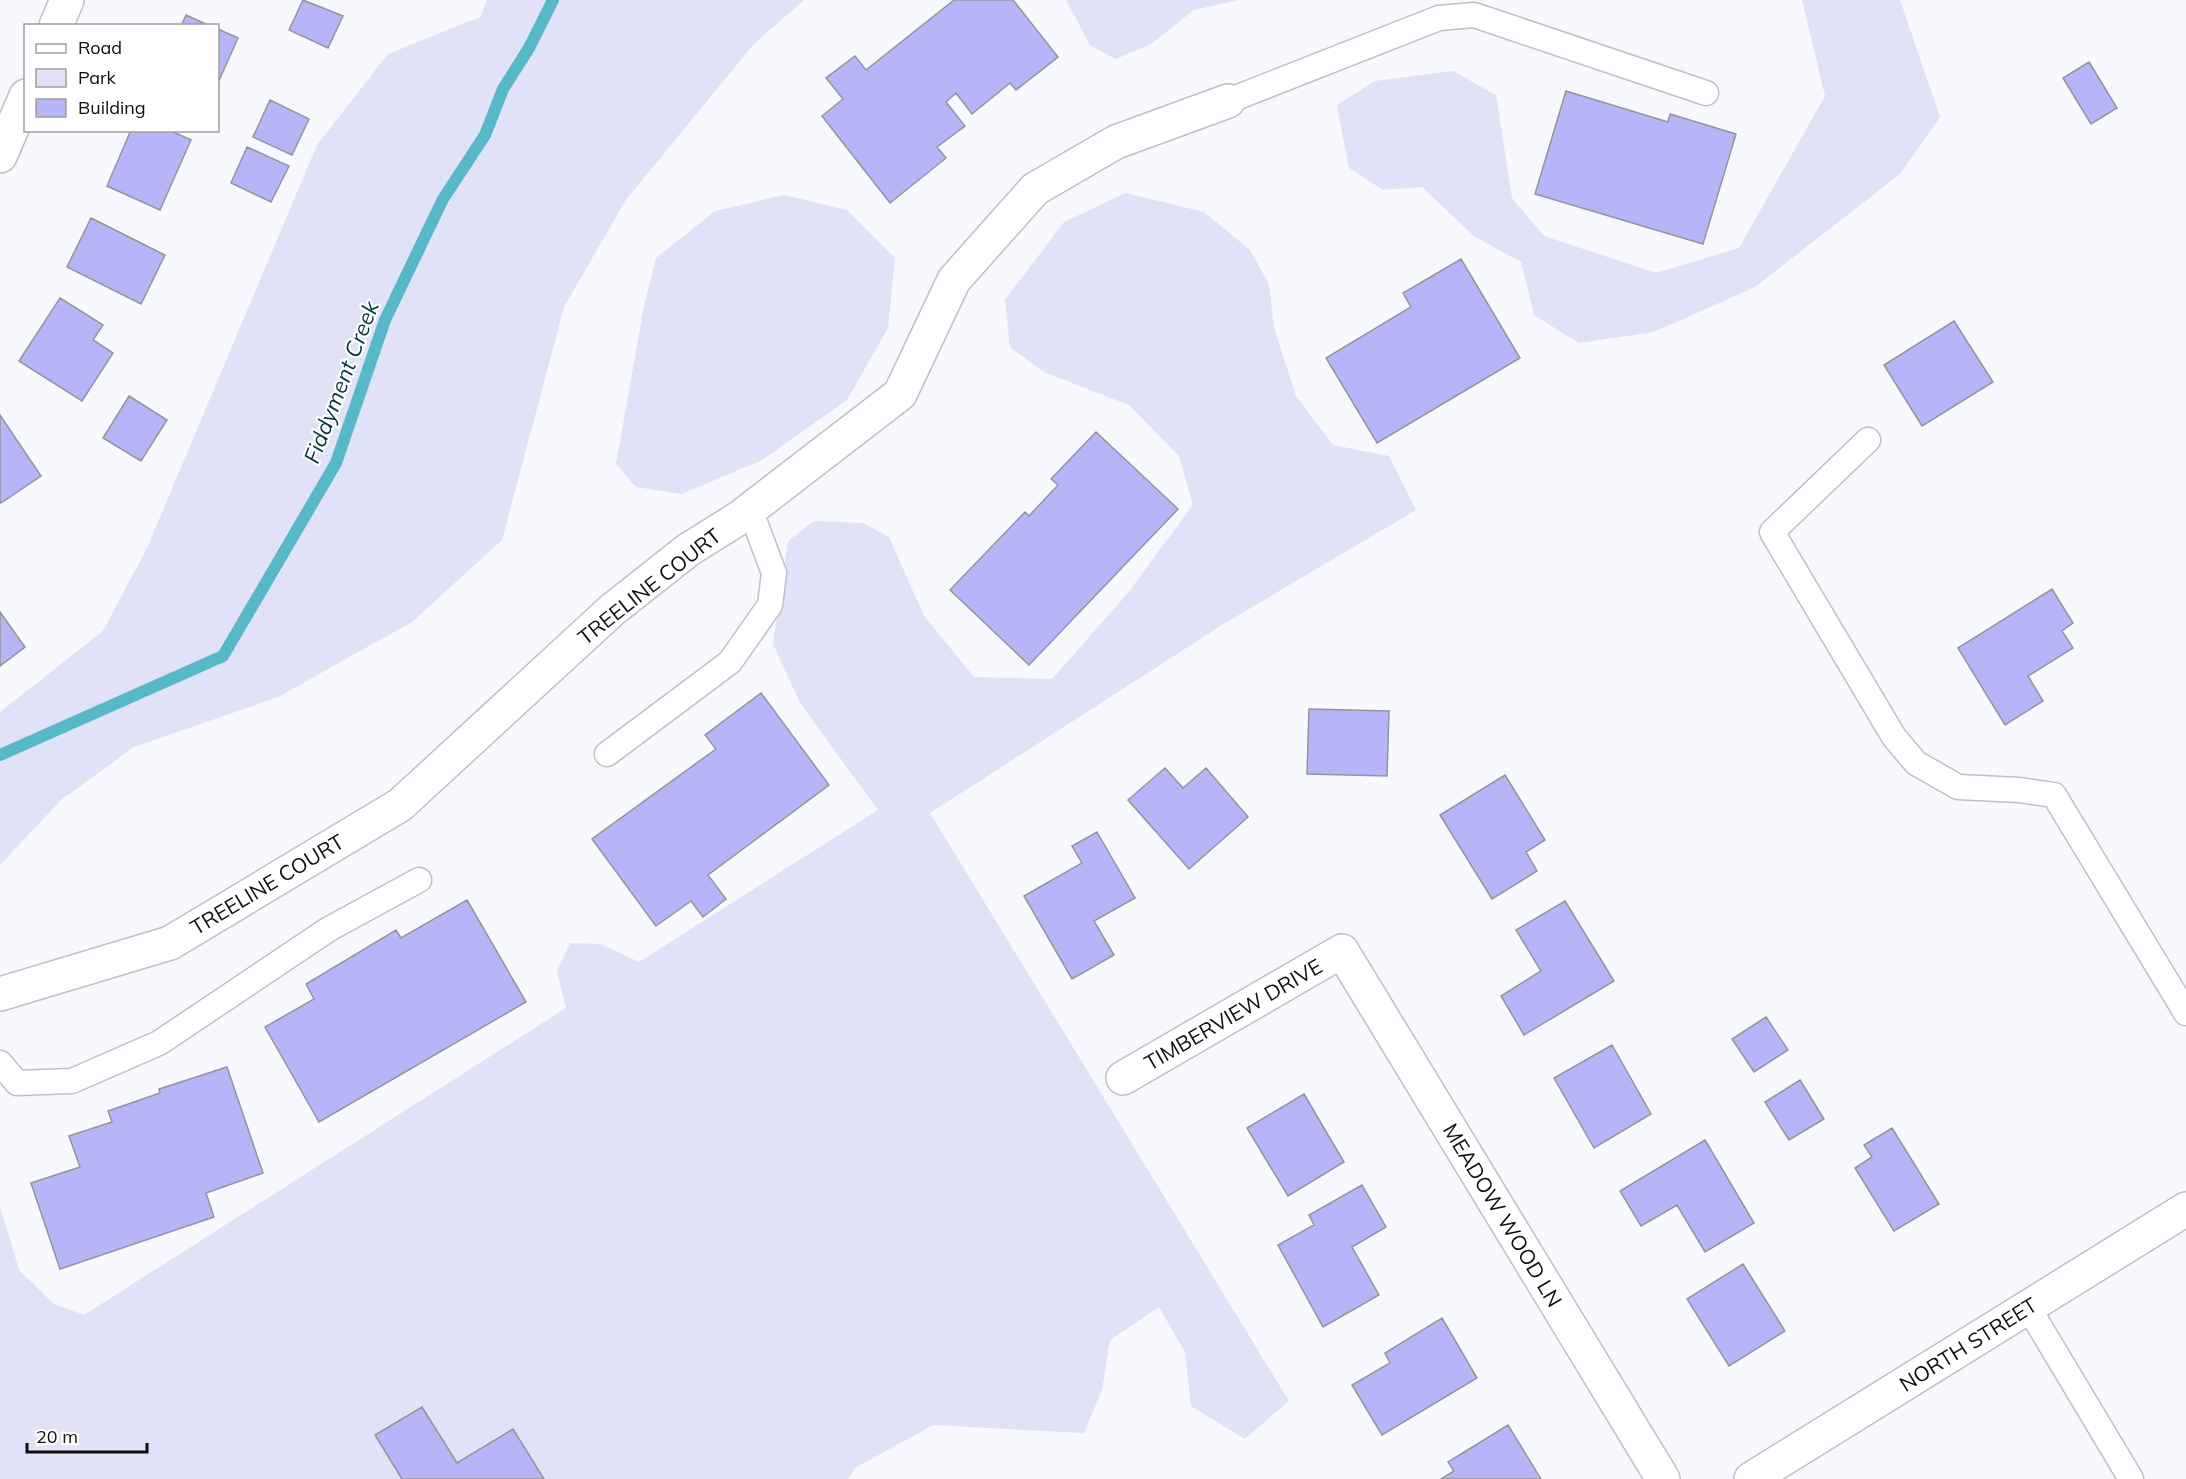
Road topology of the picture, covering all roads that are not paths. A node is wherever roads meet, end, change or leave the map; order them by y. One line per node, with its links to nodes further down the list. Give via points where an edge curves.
1 (67, 0): 2 (street)
2 (57, 24)
3 (1706, 93): 5 (lane, via 1474,15 1439,18)
4 (24, 101): 6 (street)
5 (1228, 101): 8 (street, TREELINE COURT, via 1116,142 1035,189 954,280 900,394)
6 (0, 156)
7 (1868, 440): 13 (lane, via 1772,532 1894,737 1916,763 1958,787 2054,795)
8 (750, 509): 9 (lane, via 774,573 770,605 730,662); 12 (street, TREELINE COURT, via 688,550 612,610 400,805 170,943)
9 (608, 754)
10 (419, 880): 14 (lane, via 329,929 148,1048 72,1081 18,1083)
11 (1342, 951): 15 (street, TIMBERVIEW DRIVE); 18 (street, MEADOW WOOD LN)
12 (0, 994)
13 (2186, 1013)
14 (0, 1063)
15 (1123, 1078)
16 (2186, 1209): 17 (street, NORTH STREET)
17 (2028, 1307): 19 (street, NORTH STREET); 20 (lane)
18 (1663, 1479)
19 (1751, 1479)
20 (2131, 1479)

